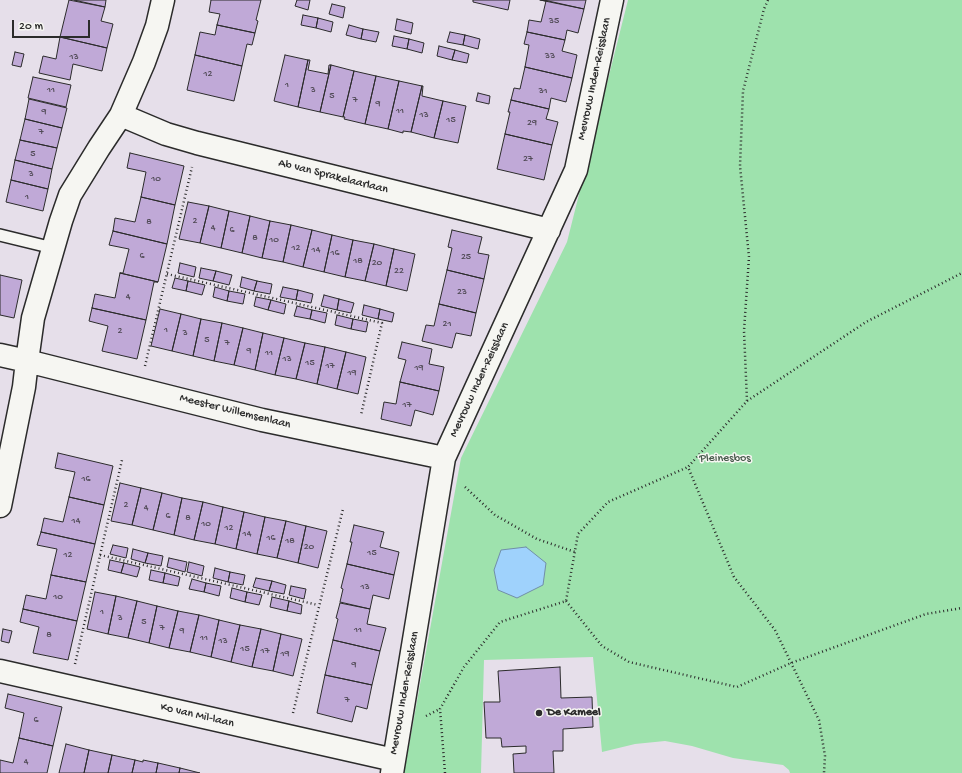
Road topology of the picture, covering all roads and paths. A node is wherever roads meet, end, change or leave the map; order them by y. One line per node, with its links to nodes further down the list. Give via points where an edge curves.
1 (163, 0): 4 (street, via 144,62)
2 (612, 0): 6 (street, Mevrouw Inden-Reisslaan, via 576,170)
3 (768, 0): 14 (path, via 743,91 740,166 749,257 744,331)
4 (121, 115): 5 (street, Ab van Sprakelaarlaan, via 166,134); 8 (street, via 70,195)
5 (197, 143): 6 (street, Ab van Sprakelaarlaan); 10 (path)
6 (549, 230): 16 (street, Mevrouw Inden-Reisslaan)
7 (0, 235): 8 (lane)
8 (52, 248): 12 (street, via 33,318)
9 (962, 273): 14 (path, via 866,322)
10 (167, 274): 13 (path); 15 (path, via 382,323)
11 (0, 355): 12 (street, Meester Willemsenlaan)
12 (27, 361): 13 (street, Meester Willemsenlaan); 19 (street)
13 (140, 389): 15 (street, Meester Willemsenlaan, via 262,420)
14 (747, 401): 18 (path)
15 (355, 439): 16 (street, Meester Willemsenlaan)
16 (444, 458): 21 (path, via 464,487 495,515 537,539); 30 (street, Mevrouw Inden-Reisslaan)
17 (122, 460): 22 (path)
18 (688, 467): 21 (path, via 608,502 578,534); 26 (path, via 734,577 775,630)
19 (0, 506)
20 (343, 509): 24 (path)
21 (575, 552): 23 (path)
22 (100, 555): 24 (path); 28 (path)
23 (566, 601): 26 (path, via 602,646 629,662 737,687); 31 (path, via 500,622 464,667 440,709)
24 (318, 605): 29 (path, via 294,703)
25 (962, 608): 26 (path, via 926,614)
26 (791, 663): 32 (path, via 819,720 825,756)
27 (0, 671): 28 (street, Ko van Mil-laan)
28 (69, 687): 29 (street, Ko van Mil-laan)
29 (289, 737): 30 (street, Ko van Mil-laan)
30 (393, 767)
31 (445, 773)
32 (824, 773)

